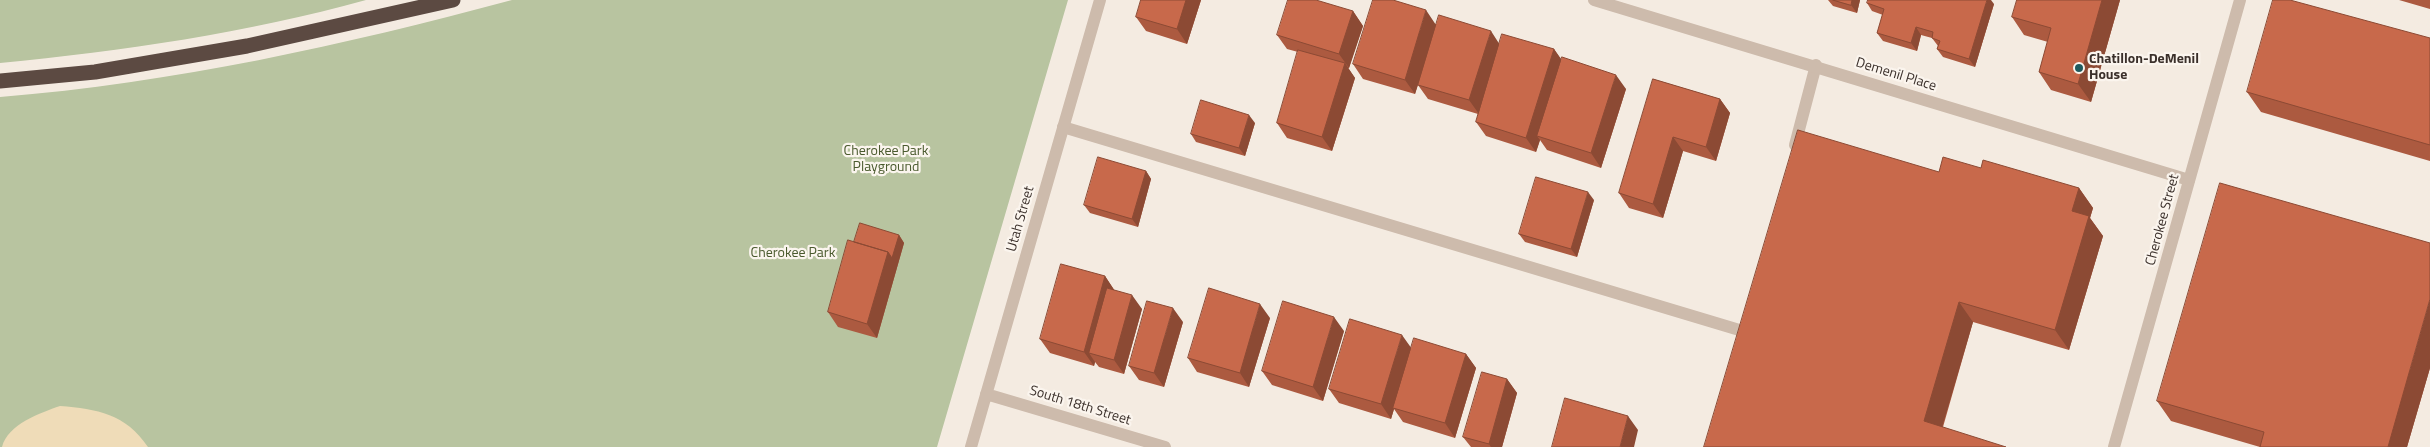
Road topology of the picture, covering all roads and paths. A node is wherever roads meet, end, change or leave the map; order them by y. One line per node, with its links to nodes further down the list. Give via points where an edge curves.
1 (453, 0): 6 (highway, via 247,46 94,72)
2 (1100, 0): 7 (street, Utah Street)
3 (1594, 0): 5 (street, Demenil Place)
4 (2240, 0): 9 (street, Cherokee Street)
5 (1816, 66): 8 (street); 9 (street, Demenil Place)
6 (0, 82)
7 (1063, 127): 10 (street); 11 (street, Utah Street)
8 (1792, 156)
9 (2189, 180): 14 (street, Cherokee Street)
10 (1746, 332)
11 (986, 394): 12 (street, Utah Street); 13 (street, South 18th Street)
12 (971, 447)
13 (1165, 447)
14 (2114, 447)

